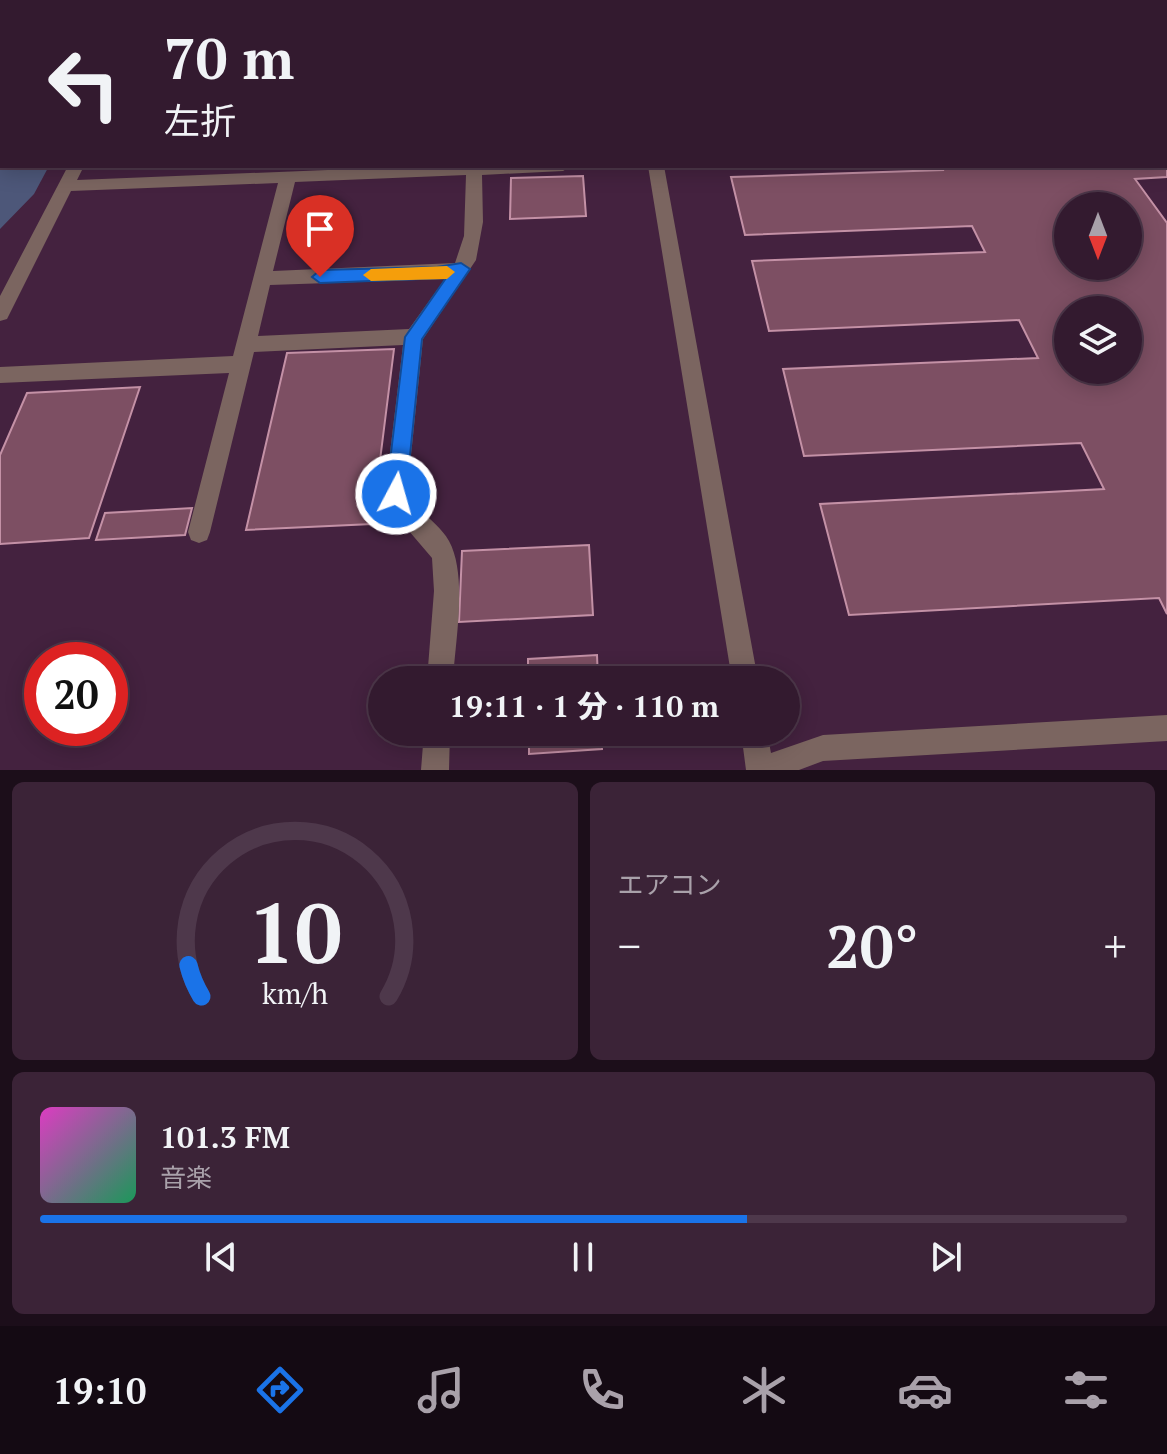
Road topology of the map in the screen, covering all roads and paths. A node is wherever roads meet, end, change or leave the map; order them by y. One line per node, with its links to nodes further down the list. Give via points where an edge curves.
1 (75, 168): 6 (lane)
2 (507, 168): 4 (lane)
3 (656, 168): 16 (lane)
4 (474, 170): 5 (lane); 7 (lane, via 472,245)
5 (288, 177): 6 (lane); 8 (lane)
6 (65, 186): 9 (lane)
7 (461, 269): 8 (lane); 10 (lane)
8 (262, 278): 11 (lane)
9 (0, 314)
10 (414, 337): 11 (lane); 15 (lane, via 396,494 405,513 439,547 446,566)
11 (246, 344): 12 (lane)
12 (241, 364): 13 (lane); 14 (lane)
13 (0, 375)
14 (199, 532)
15 (441, 666)
16 (743, 666)
17 (1167, 728): 21 (lane, via 823,748)
18 (436, 746): 20 (lane)
19 (756, 746): 21 (lane)
20 (435, 770)
21 (760, 770)

